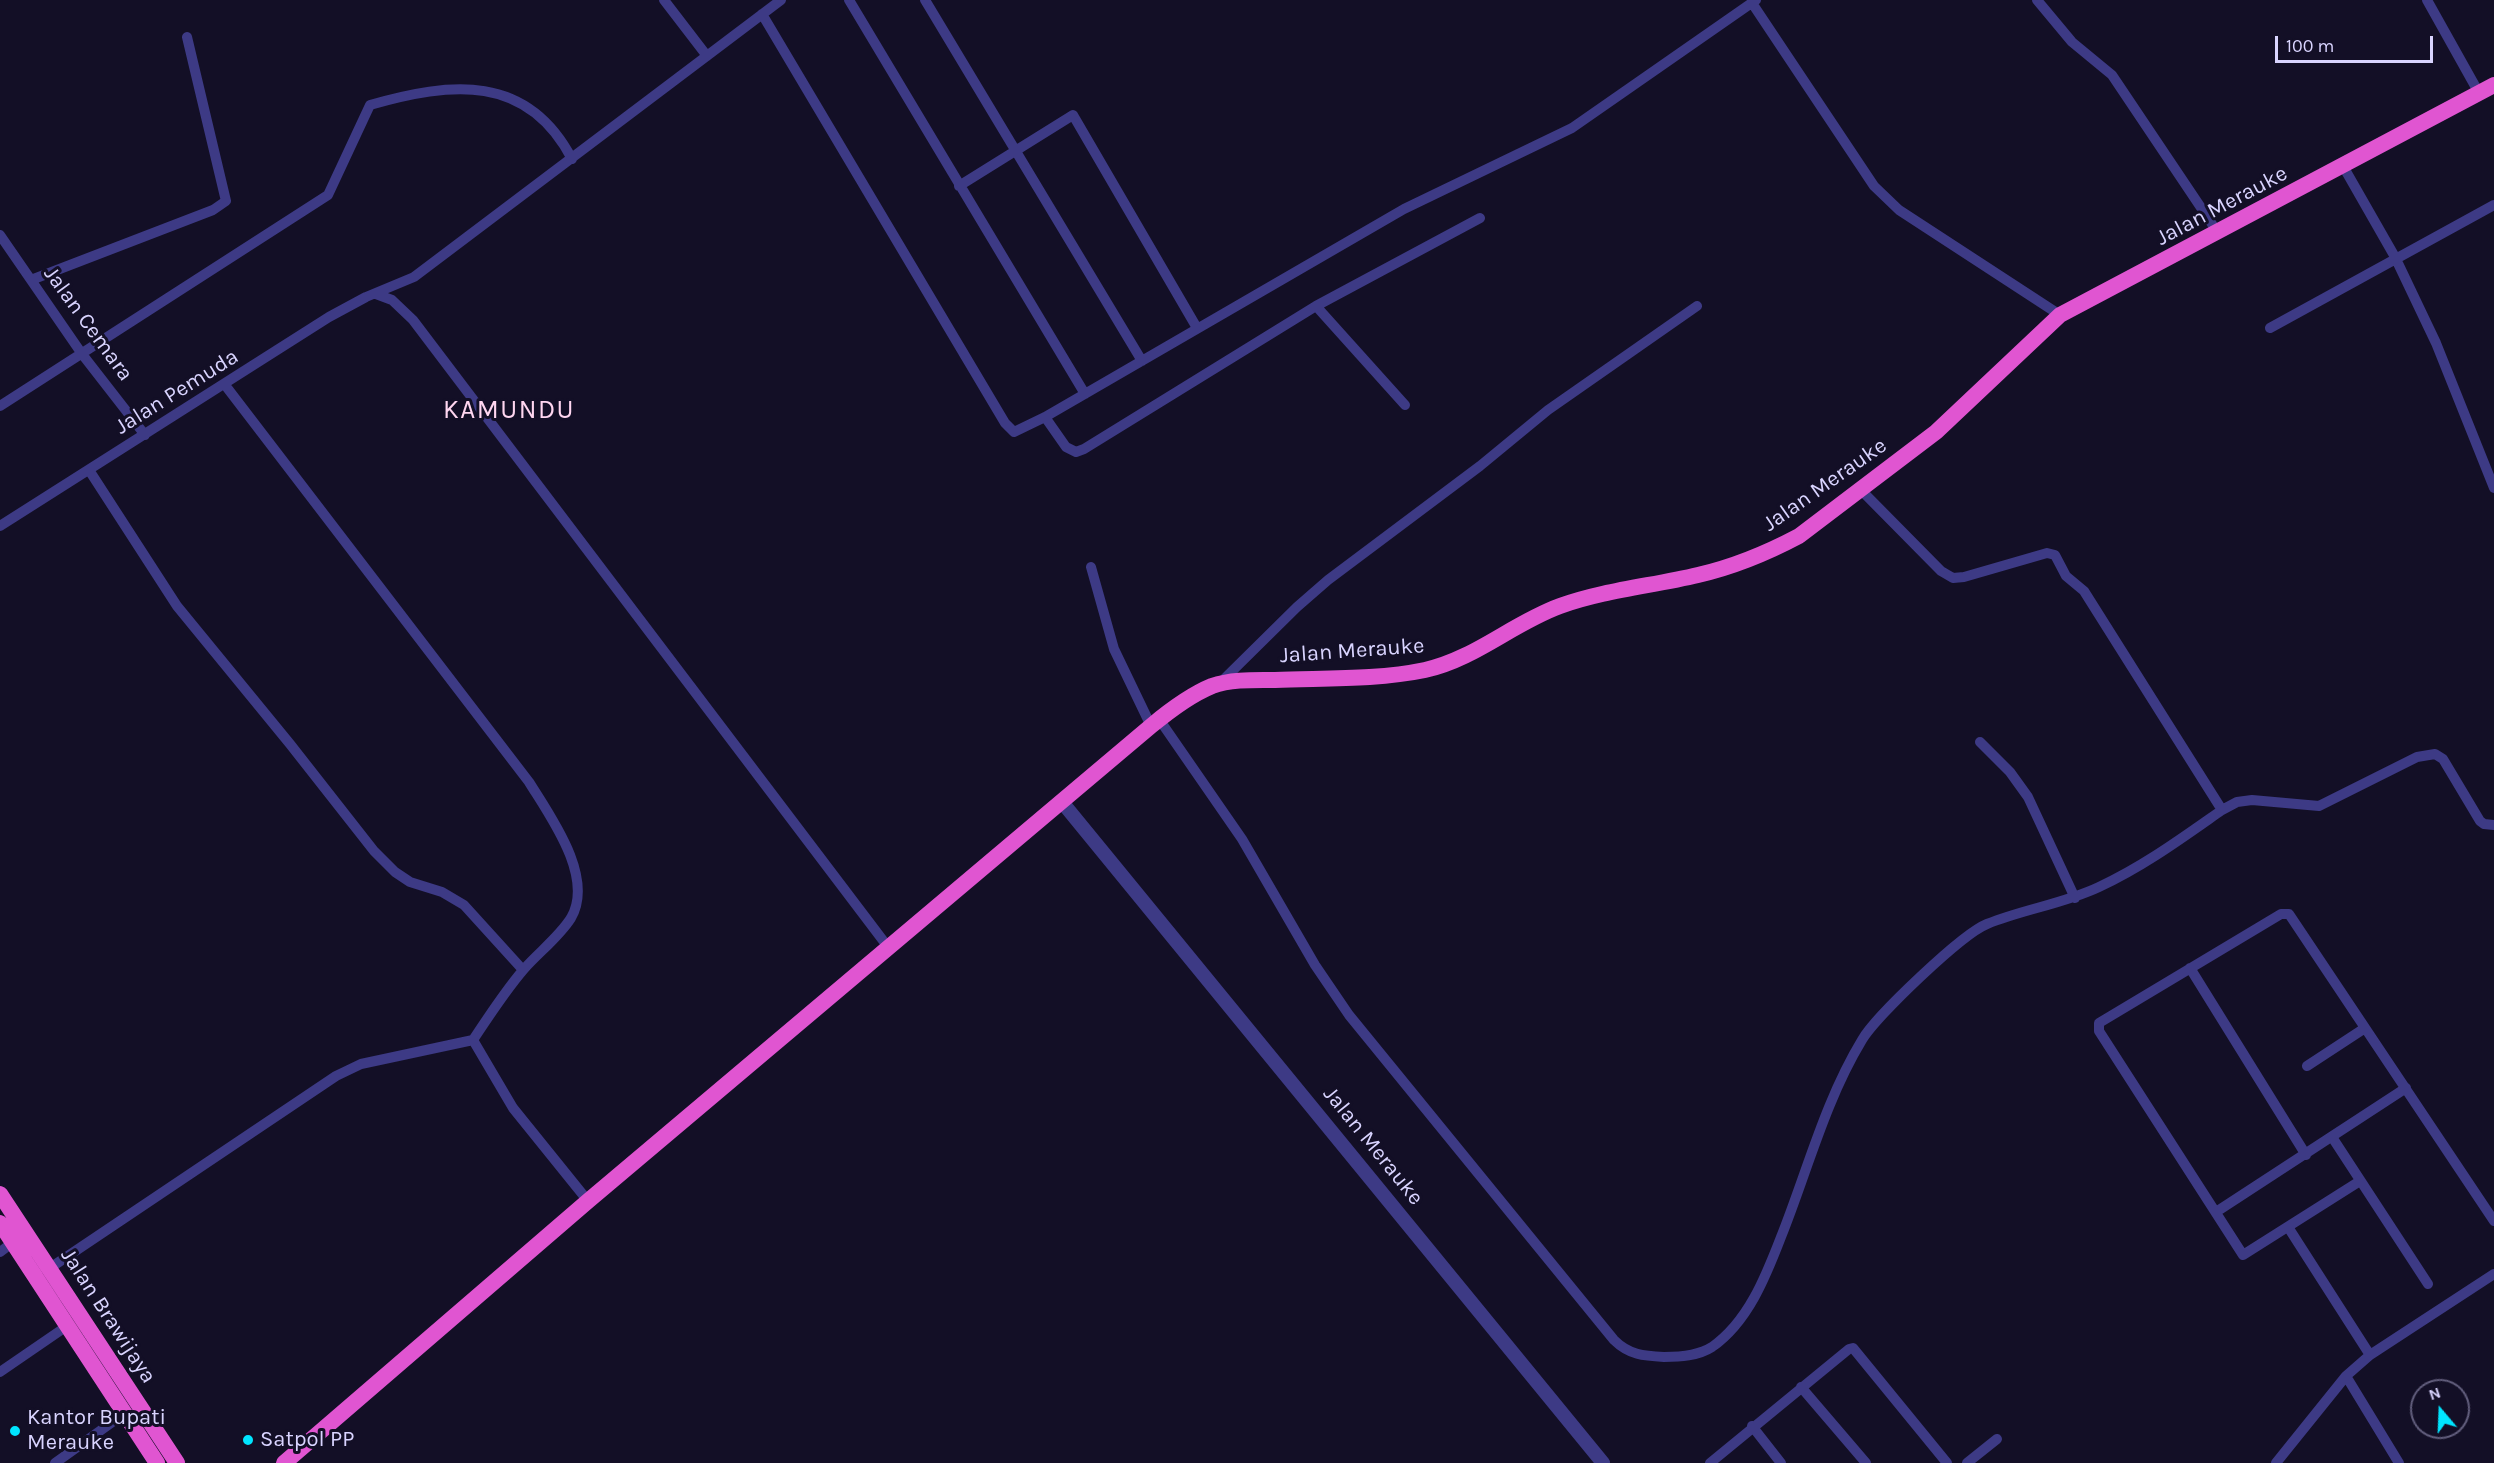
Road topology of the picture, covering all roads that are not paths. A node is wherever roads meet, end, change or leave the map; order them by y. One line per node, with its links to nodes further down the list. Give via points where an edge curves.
1 (664, 0): 10 (street)
2 (781, 0): 8 (street, Jalan Pemuda)
3 (849, 0): 15 (street)
4 (925, 0): 12 (street)
5 (2037, 0): 18 (street, via 2072,42 2112,75)
6 (2427, 0): 11 (street)
7 (1754, 1): 25 (street, via 1874,186 1899,210); 26 (street, via 1572,128 1404,208)
8 (762, 14): 10 (street, Jalan Pemuda); 34 (street, via 1008,428 1016,432)
9 (187, 37): 21 (street, via 226,201 213,210)
10 (707, 56): 13 (street, Jalan Pemuda)
11 (2486, 89): 14 (highway, Jalan Merauke)
12 (1016, 151): 15 (street); 26 (street, via 1072,115); 29 (street)
13 (572, 159): 22 (street, Jalan Pemuda, via 414,277); 28 (street, via 534,109 493,91 418,92 370,105 328,195)
14 (2343, 166): 18 (highway, Jalan Merauke); 20 (street)
15 (959, 186): 31 (street)
16 (2494, 205): 20 (street)
17 (1480, 218): 23 (street)
18 (2218, 233): 25 (highway, Jalan Merauke)
19 (0, 235): 21 (street, Jalan Cemara)
20 (2395, 257): 27 (street); 37 (street, via 2436,343)
21 (31, 280): 28 (street, Jalan Cemara)
22 (376, 294): 30 (street, Jalan Pemuda, via 329,317); 48 (street, via 392,300 412,320)
23 (1316, 306): 32 (street); 34 (street, via 1084,449 1076,452 1066,447)
24 (1697, 306): 41 (street, via 1540,416 1328,580)
25 (2060, 315): 38 (highway, Jalan Merauke, via 1936,432)
26 (1197, 328): 29 (street)
27 (2270, 328)
28 (82, 354): 33 (street); 35 (street, Jalan Cemara)
29 (1142, 361): 31 (street)
30 (225, 386): 35 (street, Jalan Pemuda); 50 (street, via 530,782 561,834 575,876 575,907 563,929)
31 (1085, 394): 34 (street)
32 (1405, 405)
33 (0, 406)
34 (1046, 417)
35 (145, 435): 36 (street, Jalan Pemuda)
36 (89, 470): 39 (street, Jalan Pemuda); 50 (street, via 177,606 374,851 410,882 464,905)
37 (2494, 488)
38 (1861, 490): 41 (highway, Jalan Merauke, via 1799,536 1750,559 1698,575 1562,605 1450,663 1409,672); 45 (street, via 1941,571 1953,578 2047,553 2055,555 2066,576 2084,591)
39 (0, 526)
40 (1091, 567): 42 (street, via 1114,649)
41 (1219, 684): 42 (highway, Jalan Merauke, via 1194,695)
42 (1155, 722): 44 (highway, Jalan Merauke); 47 (street, via 1242,839 1315,965 1349,1015 1600,1324 1624,1349 1638,1354 1676,1357 1701,1353 1720,1341 1744,1311 1764,1281 1827,1112 1858,1047 1877,1021 1949,951 1979,928)
43 (1980, 742): 47 (street, via 2028,797)
44 (1062, 802): 48 (highway, Jalan Merauke); 81 (street, Jalan Merauke)
45 (2222, 810): 46 (street, via 2252,800 2319,806 2430,754 2443,759 2480,821); 47 (street, via 2165,851)
46 (2494, 825)
47 (2075, 898)
48 (888, 946): 59 (highway, Jalan Merauke)
49 (2190, 968): 51 (street, via 2288,913); 56 (street); 60 (street, via 2102,1021 2098,1028)
50 (523, 970): 52 (street)
51 (2365, 1028): 53 (street); 54 (street)
52 (473, 1040): 59 (street, via 513,1108); 65 (street, via 361,1064 336,1076)
53 (2307, 1066)
54 (2406, 1088): 55 (street); 61 (street)
55 (2332, 1137): 56 (street); 57 (street)
56 (2306, 1155): 60 (street)
57 (2360, 1181): 63 (street); 67 (street)
58 (0, 1194): 64 (highway, Jalan Brawijaya)
59 (588, 1201): 80 (highway, Jalan Merauke)
60 (2216, 1212): 63 (street, via 2243,1256)
61 (2494, 1221)
62 (0, 1223): 64 (highway, Jalan Brawijaya)
63 (2288, 1227): 69 (street)
64 (13, 1242): 65 (highway, Jalan Brawijaya); 68 (highway, Jalan Brawijaya)
65 (50, 1268): 73 (highway, Jalan Brawijaya)
66 (2494, 1274): 69 (street)
67 (2428, 1284)
68 (67, 1326): 70 (street); 73 (highway, Jalan Brawijaya)
69 (2370, 1355): 71 (street)
70 (0, 1371)
71 (2346, 1376): 87 (street); 88 (street)
72 (1801, 1387): 75 (street); 84 (street); 85 (street, via 1853,1348)
73 (121, 1392): 74 (highway, Jalan Brawijaya); 79 (highway, Jalan Brawijaya)
74 (125, 1413): 77 (street); 78 (highway, Jalan Brawijaya)
75 (1752, 1426): 82 (street); 83 (street)
76 (1997, 1439): 86 (street)
77 (55, 1463)
78 (157, 1463)
79 (177, 1463)
80 (284, 1463)
81 (1603, 1463)
82 (1710, 1463)
83 (1781, 1463)
84 (1866, 1463)
85 (1947, 1463)
86 (1967, 1463)
87 (2276, 1463)
88 (2399, 1463)

